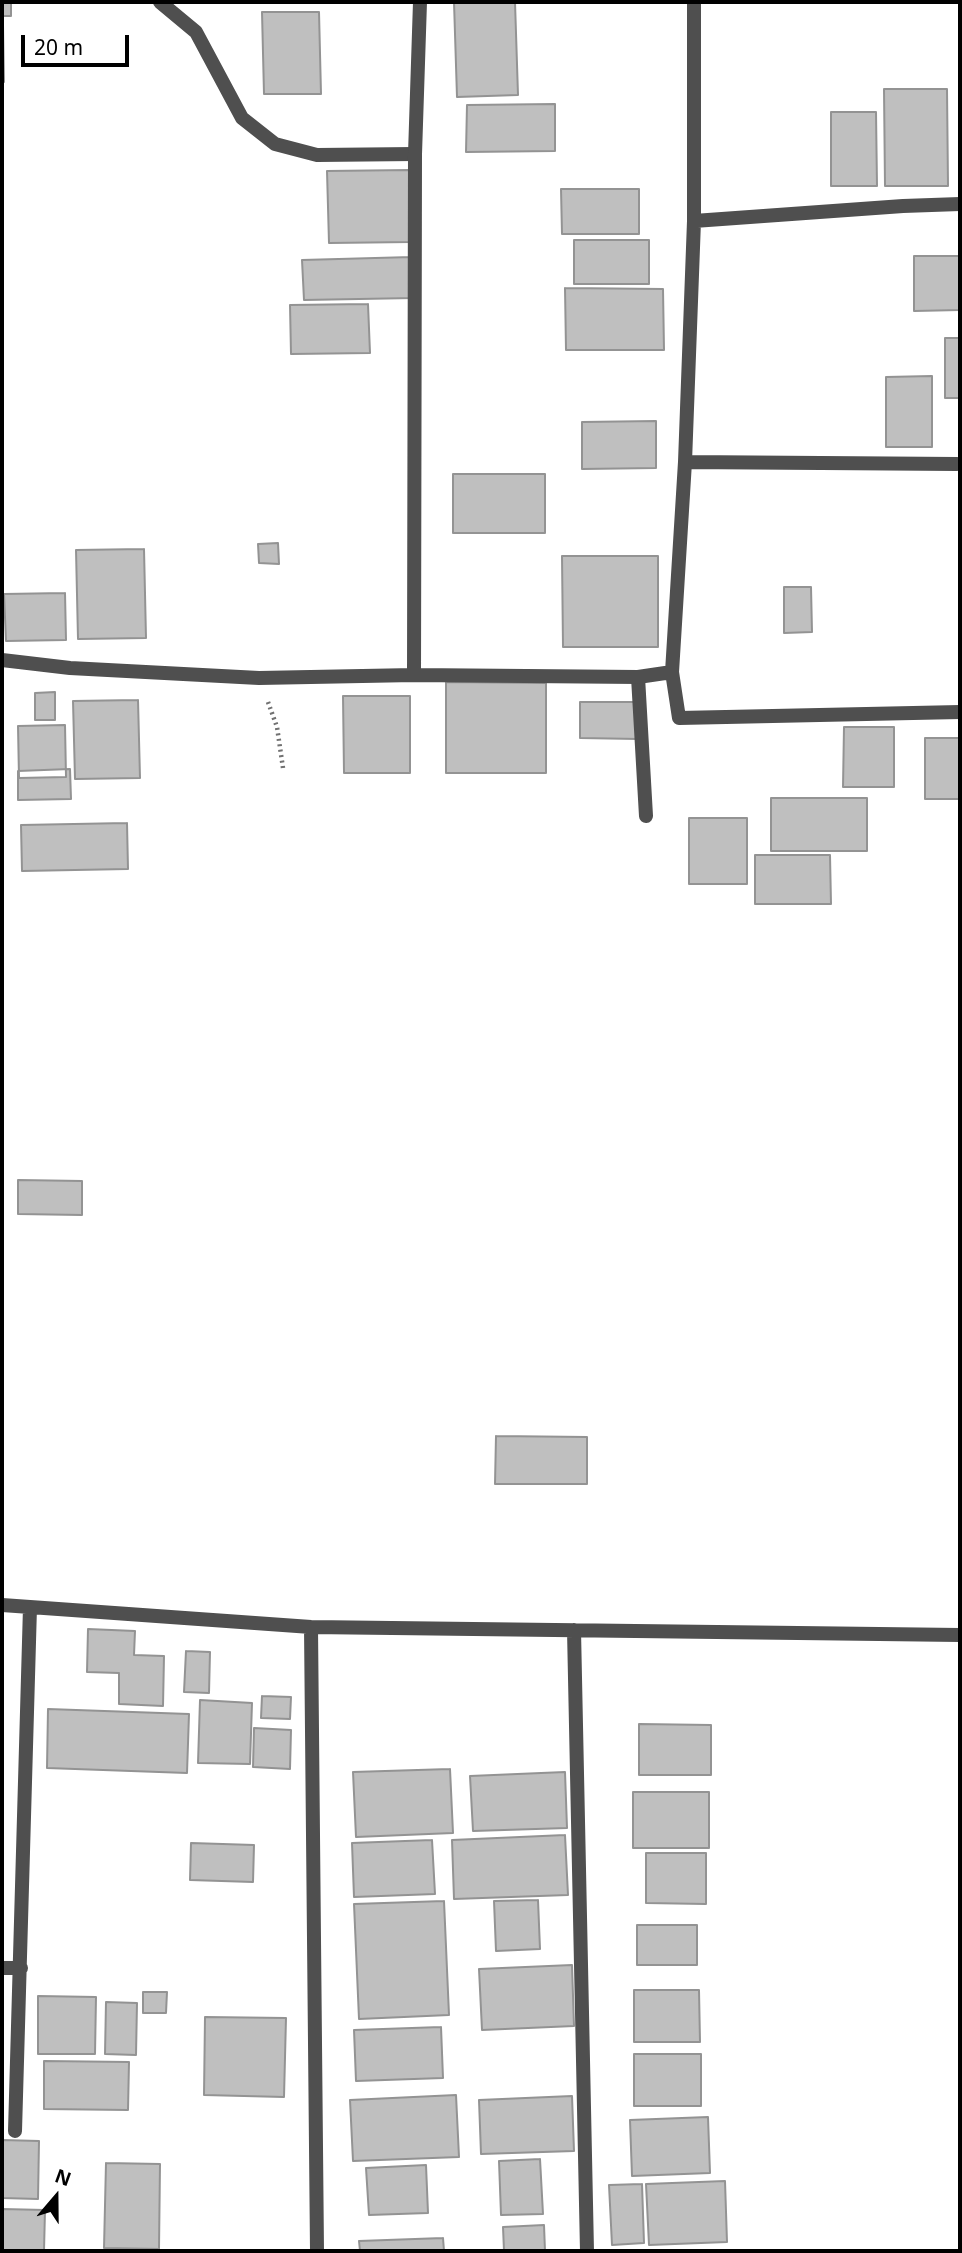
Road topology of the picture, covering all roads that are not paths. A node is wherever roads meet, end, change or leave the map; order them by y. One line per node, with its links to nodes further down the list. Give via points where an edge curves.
1 (160, 2): 4 (street, via 196,32 242,118 275,144 317,155)
2 (420, 2): 4 (street)
3 (694, 2): 6 (street)
4 (415, 154): 11 (street)
5 (960, 204): 6 (street)
6 (694, 221): 7 (street)
7 (685, 462): 8 (street); 10 (street)
8 (957, 464)
9 (2, 660): 11 (street, via 259,678)
10 (672, 672): 12 (street); 13 (street, via 679,718)
11 (414, 675): 12 (street)
12 (638, 677): 14 (street)
13 (960, 712)
14 (646, 816)
15 (2, 1605): 16 (street)
16 (30, 1607): 17 (street); 21 (street)
17 (311, 1627): 18 (street); 23 (street)
18 (574, 1630): 19 (street); 24 (street)
19 (960, 1634)
20 (2, 1968): 21 (street)
21 (21, 1968): 22 (street)
22 (15, 2132)
23 (317, 2251)
24 (587, 2251)

